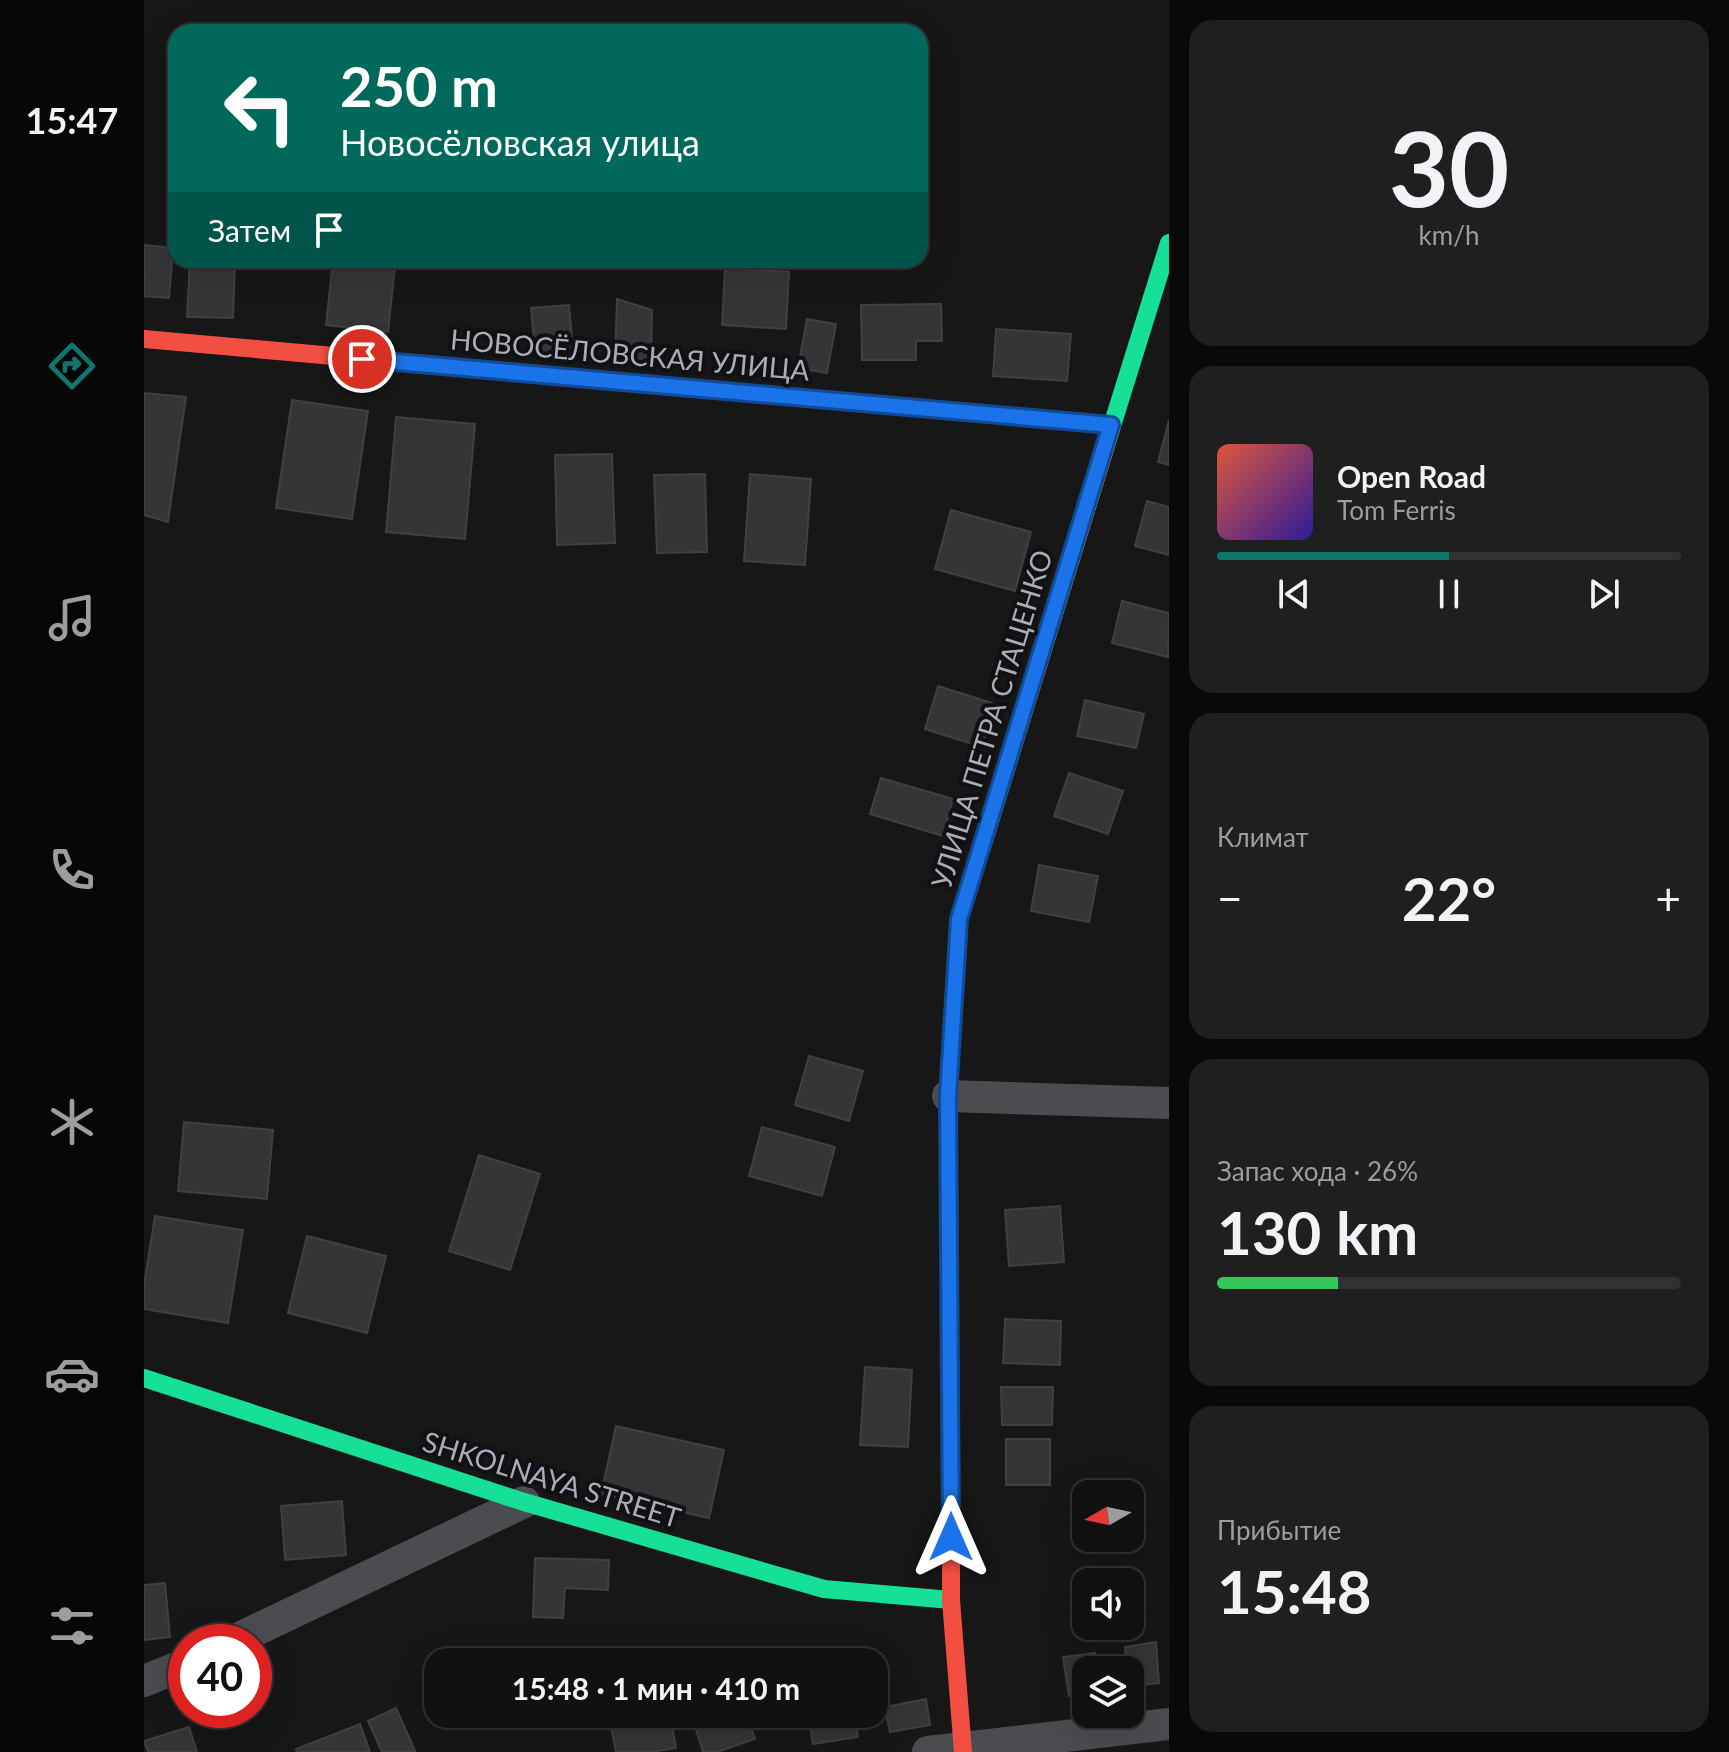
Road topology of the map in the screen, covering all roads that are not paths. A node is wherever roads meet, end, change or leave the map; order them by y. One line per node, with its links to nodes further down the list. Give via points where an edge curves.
1 (1169, 243): 3 (street, УЛИЦА ПЕТРА СТАЦЕНКО)
2 (144, 339): 3 (street, НОВОСЁЛОВСКАЯ УЛИЦА)
3 (1111, 425): 4 (street, УЛИЦА ПЕТРА СТАЦЕНКО, via 959,919)
4 (948, 1096): 5 (street); 8 (street, УЛИЦА ПЕТРА СТАЦЕНКО)
5 (1169, 1103)
6 (144, 1378): 7 (street, SHKOLNAYA STREET)
7 (524, 1502): 8 (street, SHKOLNAYA STREET, via 824,1589); 9 (street)
8 (951, 1600): 13 (street, УЛИЦА ПЕТРА СТАЦЕНКО)
9 (269, 1624)
10 (168, 1671): 11 (street)
11 (144, 1681)
12 (1169, 1724): 13 (street)
13 (962, 1749): 14 (street)
14 (928, 1752)

